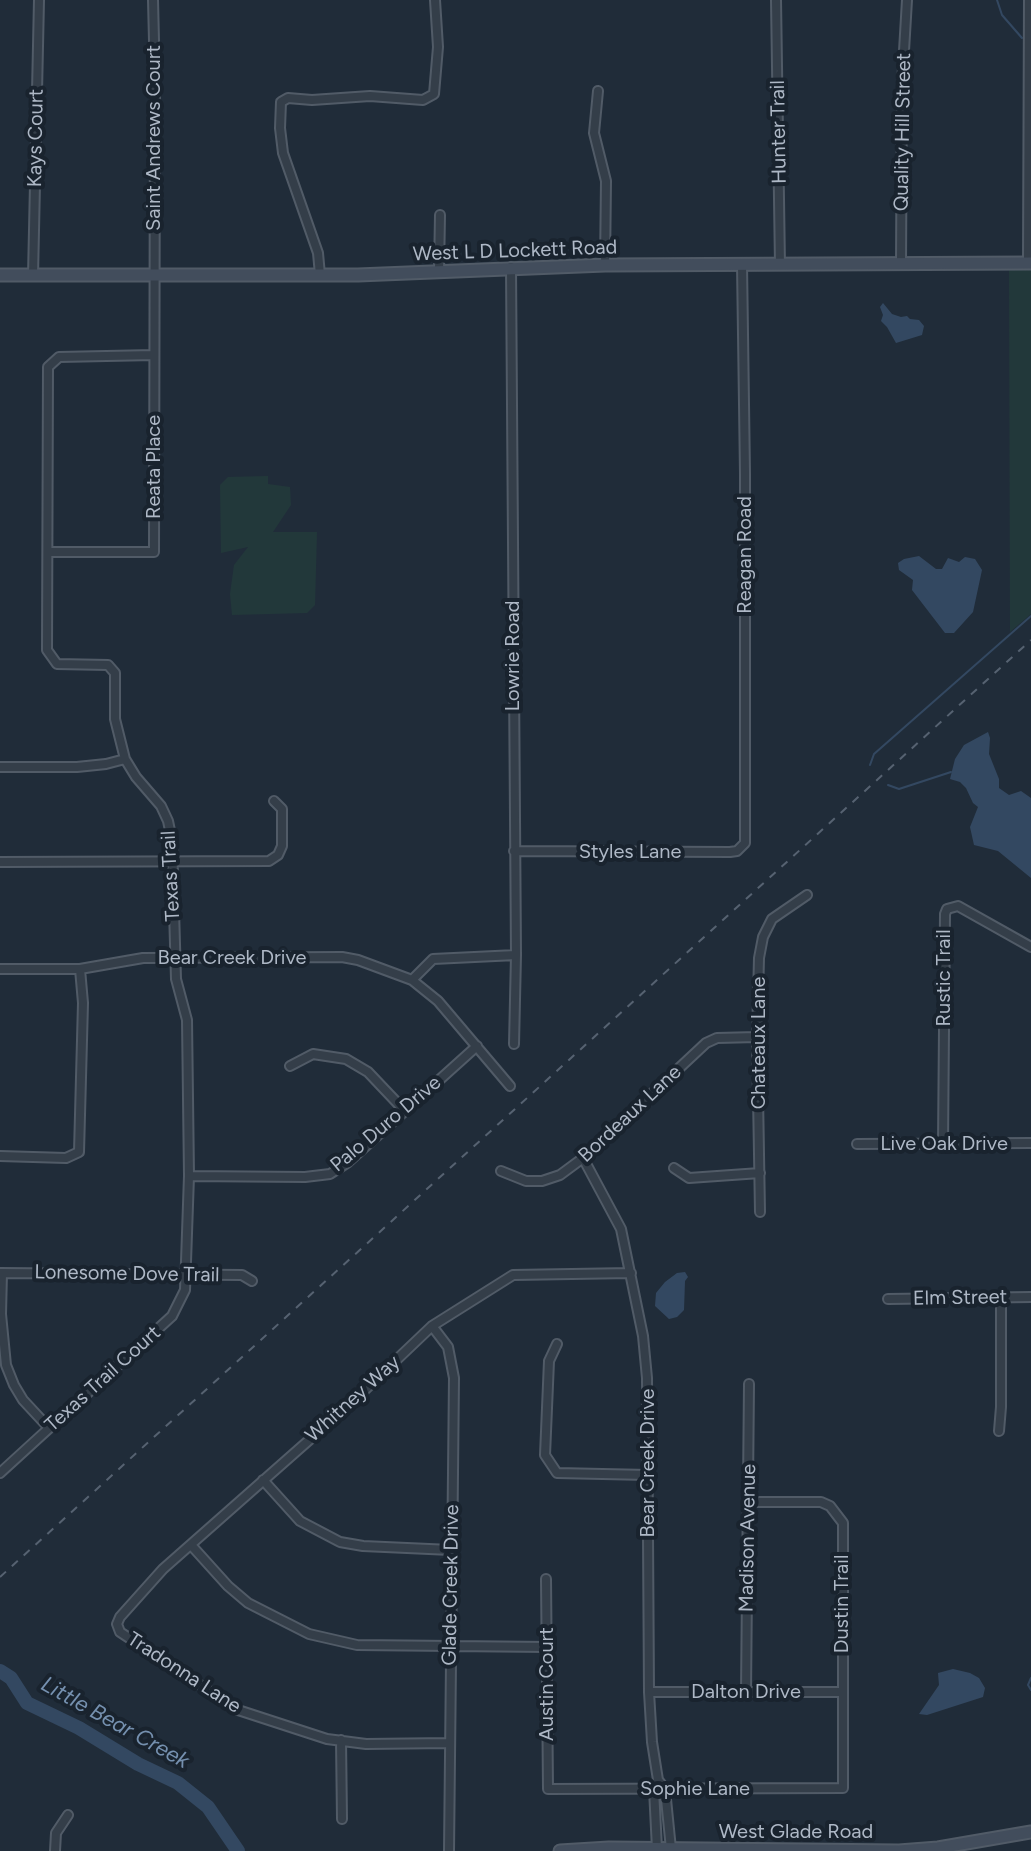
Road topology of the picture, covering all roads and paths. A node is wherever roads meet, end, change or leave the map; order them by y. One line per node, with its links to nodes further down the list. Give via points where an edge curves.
1 (39, 0): 18 (street, Kays Court)
2 (153, 0): 19 (street, Saint Andrews Court)
3 (435, 0): 17 (street, via 434,94 423,100 370,96 281,102 283,153 318,253)
4 (776, 0): 13 (street, Hunter Trail)
5 (907, 0): 11 (street, Quality Hill Street)
6 (1029, 0): 9 (street)
7 (598, 91): 12 (street, via 594,133 606,181)
8 (440, 215): 15 (street)
9 (1030, 263): 11 (main road, West L D Lockett Road)
10 (742, 264): 12 (main road, West L D Lockett Road); 13 (main road, West L D Lockett Road); 25 (street, Reagan Road)
11 (901, 264): 13 (main road, West L D Lockett Road)
12 (605, 265): 14 (main road, West L D Lockett Road)
13 (780, 265)
14 (511, 267): 15 (main road, West L D Lockett Road); 26 (street, Lowrie Road)
15 (439, 271): 17 (main road, West L D Lockett Road)
16 (0, 275): 18 (main road, West L D Lockett Road)
17 (320, 275): 19 (main road, West L D Lockett Road)
18 (33, 276): 19 (main road, West L D Lockett Road)
19 (153, 277): 20 (street, Reata Place)
20 (154, 355): 21 (street, Texas Trail, via 59,357 48,367); 21 (street, Reata Place, via 154,552)
21 (48, 552): 22 (street, Texas Trail, via 47,650 57,664 108,665 115,673 115,719)
22 (125, 759): 23 (street, via 77,767); 28 (street, Texas Trail, via 164,814)
23 (0, 767)
24 (274, 801): 28 (street, via 282,809 282,846 269,861)
25 (743, 845): 26 (street, Styles Lane, via 730,852)
26 (514, 851): 31 (street, Lowrie Road)
27 (0, 862): 28 (street)
28 (173, 862): 32 (street, Texas Trail)
29 (807, 895): 36 (street, Chateaux Lane, via 772,919 763,937)
30 (1031, 947): 44 (street, Rustic Trail, via 958,906 947,909)
31 (516, 955): 35 (street, via 433,959); 37 (street, Lowrie Road)
32 (175, 958): 34 (street, Bear Creek Drive, via 128,959); 35 (street, Bear Creek Drive, via 342,957); 50 (street, Texas Trail, via 187,1020)
33 (0, 969): 34 (street, Bear Creek Drive)
34 (80, 969): 45 (street, via 81,1146 66,1158)
35 (412, 980): 38 (street, Bear Creek Drive)
36 (757, 1037): 46 (street, Bordeaux Lane, via 706,1043); 49 (street, Chateaux Lane)
37 (514, 1044)
38 (477, 1046): 40 (street, Bear Creek Drive); 41 (street, Palo Duro Drive)
39 (290, 1066): 41 (street, via 313,1054 346,1059 368,1072)
40 (510, 1086)
41 (404, 1110): 50 (street, Palo Duro Drive, via 330,1174)
42 (1031, 1143): 44 (street, Live Oak Drive)
43 (857, 1144): 44 (street, Live Oak Drive)
44 (943, 1144)
45 (0, 1156)
46 (583, 1158): 48 (street, Bordeaux Lane, via 542,1181); 53 (street, Bear Creek Drive, via 621,1229)
47 (674, 1168): 49 (street, via 689,1178)
48 (501, 1171)
49 (760, 1173): 51 (street, Chateaux Lane)
50 (189, 1176): 54 (street, Texas Trail)
51 (760, 1212)
52 (1, 1273): 54 (street, Lonesome Dove Trail); 62 (street, via 6,1365 23,1400)
53 (631, 1273): 59 (street, Whitney Way, via 513,1275); 65 (street, Bear Creek Drive, via 647,1378)
54 (185, 1274): 55 (street, Lonesome Dove Trail, via 242,1275); 62 (street, Texas Trail Court, via 185,1290 172,1316)
55 (252, 1281)
56 (1031, 1297): 57 (street, Elm Street)
57 (1001, 1298): 58 (street, Elm Street); 63 (street)
58 (888, 1299)
59 (432, 1326): 66 (street, Whitney Way); 69 (street, Glade Creek Drive, via 448,1347 454,1378)
60 (557, 1344): 65 (street, via 549,1361 545,1455 557,1473)
61 (749, 1384): 67 (street, Madison Avenue)
62 (49, 1428): 64 (street, Texas Trail Court)
63 (999, 1431)
64 (0, 1473)
65 (648, 1475): 74 (street, Bear Creek Drive)
66 (263, 1480): 68 (street, Whitney Way); 69 (street, via 300,1521 340,1542)
67 (748, 1502): 75 (street, Madison Avenue); 76 (street, Dustin Trail, via 821,1502 843,1523)
68 (191, 1545): 71 (street, Whitney Way); 72 (street, via 248,1603 309,1634 357,1645)
69 (451, 1550): 72 (street, Glade Creek Drive)
70 (546, 1579): 73 (street, Austin Court)
71 (119, 1619): 77 (street, Tradonna Lane, via 120,1632 238,1710)
72 (450, 1646): 73 (street); 78 (street, Glade Creek Drive)
73 (547, 1647): 81 (street, Austin Court)
74 (649, 1692): 75 (street, Dalton Drive); 79 (street, Bear Creek Drive)
75 (746, 1692): 76 (street, Dalton Drive)
76 (842, 1692): 80 (street, Dustin Trail)
77 (341, 1740): 78 (street, Tradonna Lane); 85 (street)
78 (449, 1743): 92 (street, Glade Creek Drive)
79 (658, 1780): 82 (street); 83 (street, Bear Creek Drive)
80 (843, 1788): 83 (street, Sophie Lane)
81 (548, 1789): 82 (street, Sophie Lane)
82 (654, 1789): 83 (street, Sophie Lane); 87 (street)
83 (665, 1789): 88 (street)
84 (68, 1815): 91 (street, via 56,1833)
85 (342, 1819)
86 (1031, 1832): 90 (main road, West Glade Road, via 919,1850)
87 (657, 1849): 88 (main road, West Glade Road); 89 (main road, West Glade Road)
88 (671, 1849): 90 (main road, West Glade Road)
89 (590, 1850): 93 (main road, West Glade Road)
90 (780, 1850)
91 (55, 1851)
92 (449, 1851)
93 (560, 1851)

